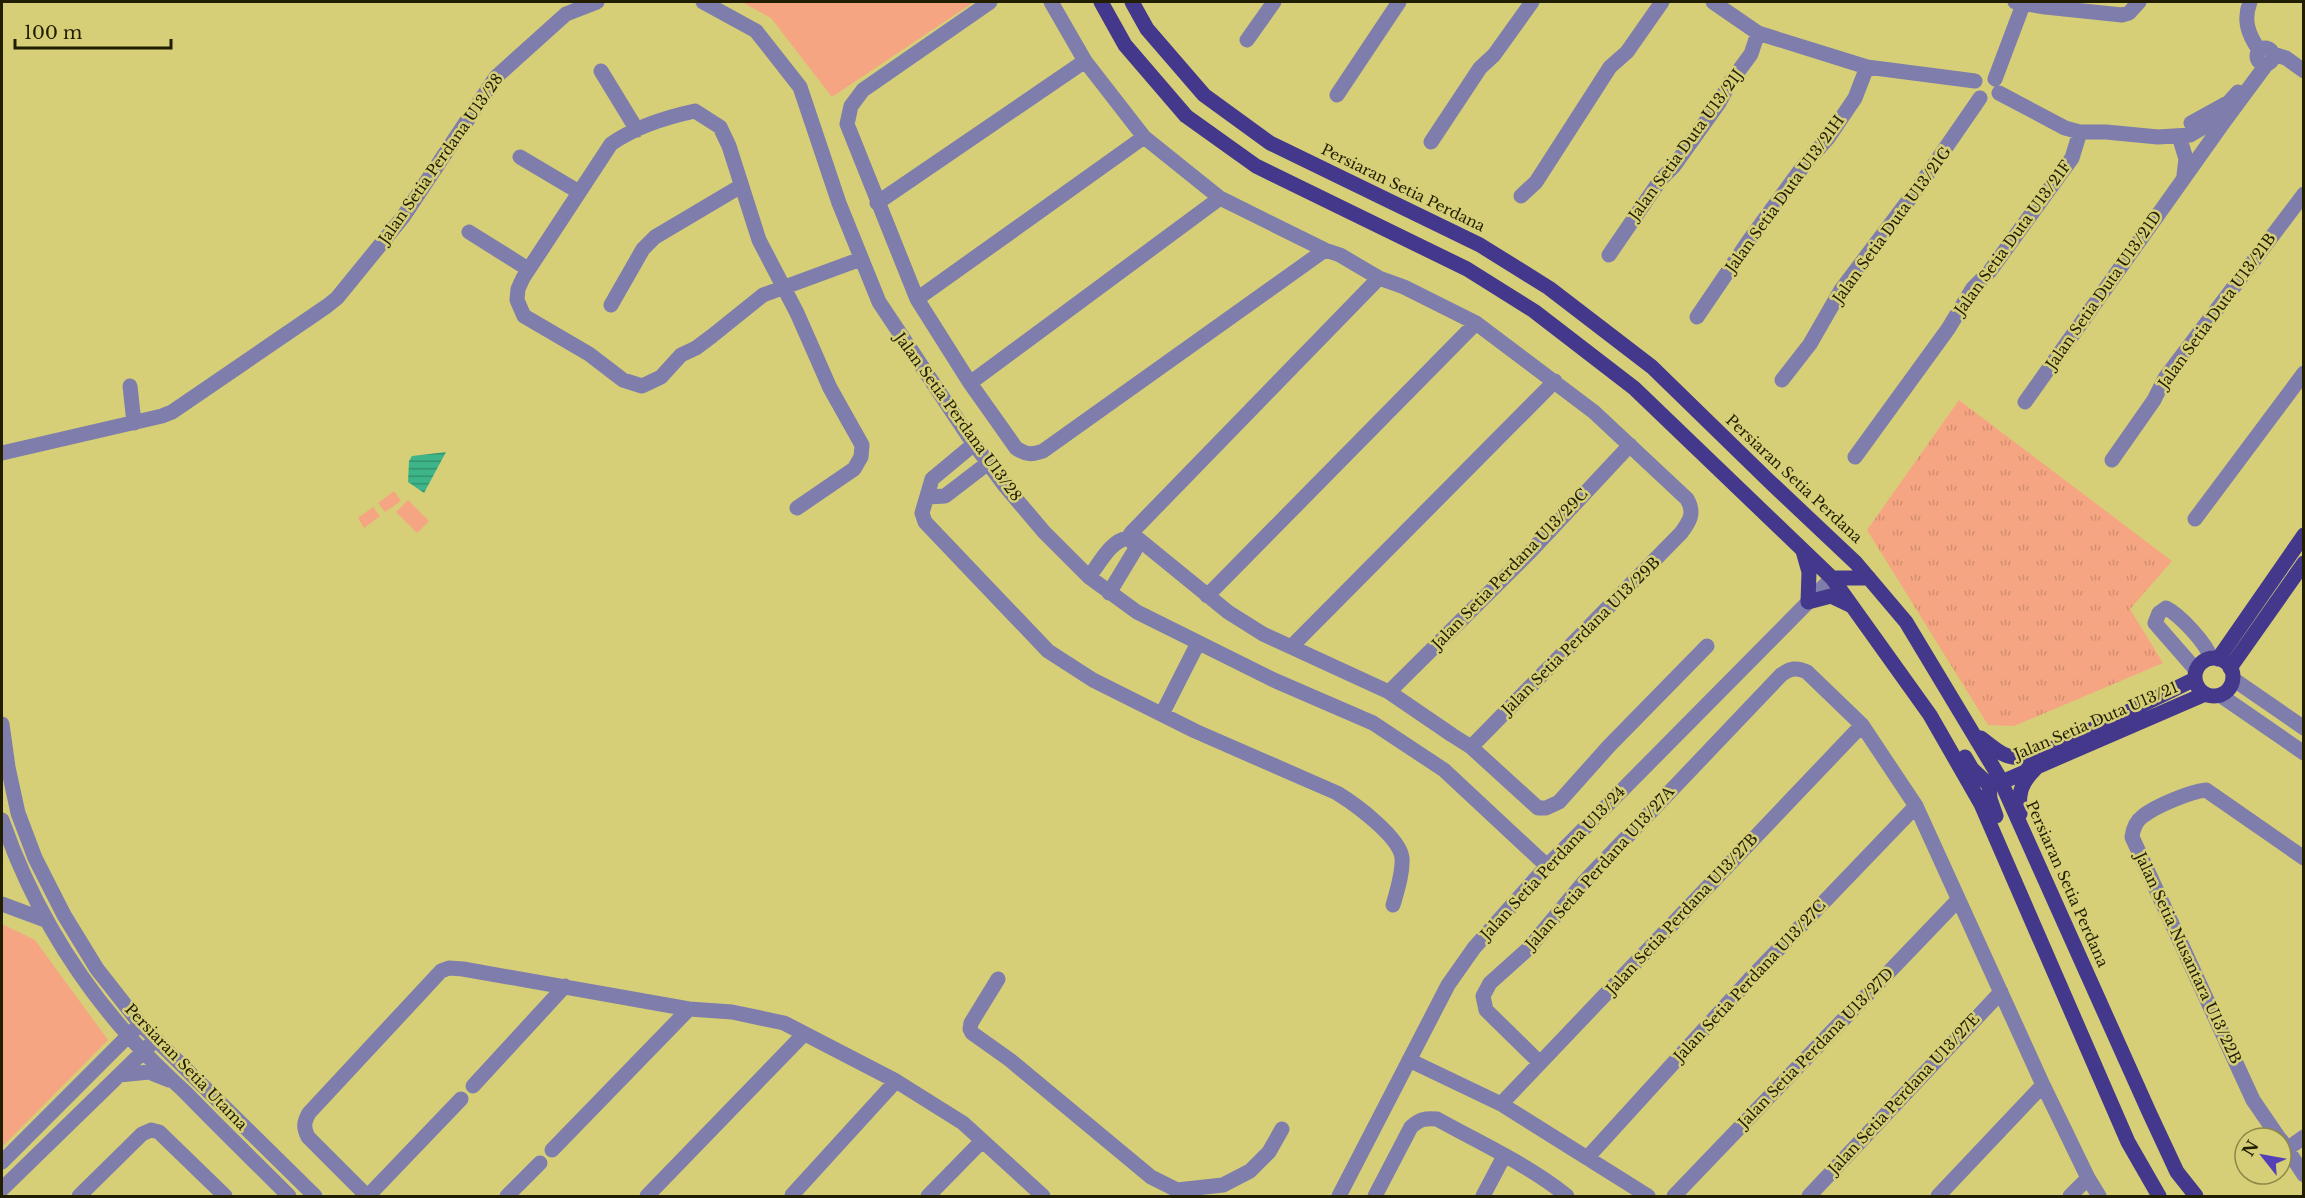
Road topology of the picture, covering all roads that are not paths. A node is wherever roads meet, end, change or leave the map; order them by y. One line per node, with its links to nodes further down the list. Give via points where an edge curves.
1 (597, 2): 57 (street, Jalan Setia Perdana U13/28, via 566,14 496,77 403,217 337,298 172,411)
2 (703, 2): 43 (street, Jalan Setia Perdana U13/28, via 756,31 800,87)
3 (990, 2): 39 (street, via 863,90 851,106 847,124)
4 (1051, 2): 18 (street)
5 (1101, 2): 70 (main road, via 1125,45 1186,116 1256,166 1467,269 1534,311 1634,388)
6 (1132, 2): 69 (main road, Persiaran Setia Perdana, via 1147,29 1204,95 1270,143 1480,245 1549,288 1652,367)
7 (1274, 2): 16 (street)
8 (1399, 2): 24 (street)
9 (1532, 2): 31 (street, via 1480,68)
10 (1662, 2): 37 (street, via 1627,52 1610,67 1536,182)
11 (1713, 2): 15 (street)
12 (2020, 2): 13 (street, via 2122,15); 23 (street)
13 (2139, 2)
14 (2250, 2): 17 (street, via 2246,13 2248,34)
15 (1758, 33): 19 (street); 42 (street, Jalan Setia Duta U13/21J, via 1751,54 1719,103)
16 (1248, 40)
17 (2264, 58): 21 (street, via 2286,58); 26 (street, Jalan Setia Duta U13/21D); 29 (street, via 2236,96 2187,125)
18 (1084, 61): 30 (street); 39 (street)
19 (1867, 68): 22 (street); 49 (street, Jalan Setia Duta U13/21H, via 1855,98 1828,138 1748,242)
20 (601, 70): 27 (street)
21 (2304, 71)
22 (1975, 81): 23 (street, via 1992,78); 25 (street, via 1973,93)
23 (1997, 86): 25 (street); 28 (street, via 2065,128)
24 (1337, 95)
25 (1980, 98): 52 (street, Jalan Setia Duta U13/21G, via 1841,290 1810,344)
26 (2226, 119): 29 (street); 33 (street, Jalan Setia Duta U13/21D)
27 (637, 130): 34 (street, via 695,111 720,127); 35 (street, via 611,144)
28 (2080, 132): 29 (street); 61 (street, Jalan Setia Duta U13/21F, via 2072,158 1990,272 1973,288)
29 (2179, 136): 33 (street, via 2186,159)
30 (1144, 137): 38 (street); 47 (street)
31 (1431, 142)
32 (520, 157): 35 (street)
33 (2183, 178): 56 (street, Jalan Setia Duta U13/21D)
34 (741, 186): 46 (street, via 759,240); 48 (street, via 655,237 643,249)
35 (579, 192): 44 (street)
36 (2304, 194): 62 (street, Jalan Setia Duta U13/21B, via 2164,378 2154,400)
37 (1521, 196)
38 (1220, 198): 41 (street); 54 (street)
39 (877, 203): 47 (street)
40 (469, 232): 44 (street)
41 (1324, 250): 45 (street); 54 (street, via 1043,451 1025,454 1016,448)
42 (1609, 255)
43 (861, 259): 46 (street); 58 (street, Jalan Setia Perdana U13/28, via 894,327)
44 (528, 269): 46 (street, via 517,300 524,316 589,354 623,380 642,386 661,377 681,355 696,348 763,295)
45 (1379, 278): 50 (street); 68 (street)
46 (782, 286): 65 (street, via 862,445 859,464 854,469)
47 (917, 299): 54 (street)
48 (611, 305)
49 (1698, 317)
50 (1476, 323): 53 (street); 76 (street)
51 (2304, 374): 66 (street)
52 (1782, 380)
53 (1555, 381): 59 (street); 81 (street)
54 (970, 383)
55 (130, 386): 57 (street)
56 (2025, 402)
57 (134, 423): 60 (street, Jalan Setia Perdana U13/28)
58 (974, 444): 63 (street, Jalan Setia Perdana U13/28); 64 (street, via 932,479)
59 (1630, 445): 85 (street, Jalan Setia Perdana U13/29C, via 1531,551); 92 (street, Jalan Setia Perdana U13/29B, via 1687,499 1692,514 1689,522)
60 (2, 453)
61 (1855, 457)
62 (2112, 459)
63 (988, 463): 64 (street, via 945,496); 72 (street, Jalan Setia Perdana U13/28, via 1044,532)
64 (928, 498): 87 (street, via 921,513 925,522 1048,651 1093,680)
65 (797, 508)
66 (2195, 519)
67 (2304, 535): 82 (main road)
68 (1130, 536): 72 (street, via 1118,540); 75 (street, via 1135,550); 76 (street)
69 (1837, 544): 73 (main road); 74 (main road, Persiaran Setia Perdana)
70 (1802, 548): 73 (main road); 77 (main road, via 1809,572)
71 (2304, 563): 82 (main road)
72 (1089, 577): 75 (street, Jalan Setia Perdana U13/28)
73 (1832, 578): 74 (main road); 77 (street, Jalan Setia Perdana U13/24); 78 (main road)
74 (1869, 578): 91 (main road, Persiaran Setia Perdana, via 1906,622)
75 (1109, 593): 79 (street, Jalan Setia Perdana U13/28)
76 (1207, 596): 81 (street, via 1263,634)
77 (1808, 602): 78 (main road, via 1831,596); 99 (street, Jalan Setia Perdana U13/24)
78 (1854, 608): 84 (main road)
79 (1198, 643): 87 (street); 100 (street, Jalan Setia Perdana U13/28, via 1372,723 1444,770)
80 (1707, 646): 92 (street, via 1559,802 1546,808 1538,808)
81 (1291, 647): 85 (street)
82 (2223, 666): 83 (main road, via 2202,662); 83 (street, via 2166,608 2155,623); 86 (main road, via 2229,689); 90 (street)
83 (2195, 675): 86 (main road, via 2200,690); 94 (main road, Jalan Setia Duta U13/21)
84 (1911, 689): 95 (main road, via 1943,722 1972,769); 104 (main road, via 1981,804)
85 (1389, 692): 92 (street)
86 (2212, 694): 93 (street); 94 (main road, Jalan Setia Duta U13/21)
87 (1162, 714): 107 (street, via 1351,802 1398,846 1402,859)
88 (2, 724): 113 (street, Persiaran Setia Utama, via 18,813 35,858 97,969)
89 (1862, 725): 96 (street); 119 (street, Jalan Setia Perdana U13/27B); 119 (street, Jalan Setia Perdana U13/27A, via 1808,672 1794,668 1781,675 1583,883 1529,948 1485,989 1486,1010)
90 (2304, 728)
91 (1974, 732): 94 (main road, via 2002,754); 95 (main road, Persiaran Setia Perdana)
92 (1471, 747)
93 (2304, 753)
94 (2036, 762): 95 (main road, Jalan Setia Duta U13/21); 98 (main road, via 2019,798)
95 (1996, 780): 98 (main road, Persiaran Setia Perdana); 104 (main road, via 1990,799 2013,860)
96 (1916, 806): 105 (street); 132 (street, Jalan Setia Perdana U13/27C, via 1749,980)
97 (2, 820): 108 (street, Persiaran Setia Utama, via 26,884)
98 (2020, 823): 136 (main road, Persiaran Setia Perdana)
99 (1564, 848): 100 (street); 102 (street, Jalan Setia Perdana U13/24)
100 (1530, 850): 102 (street, Jalan Setia Perdana U13/28); 103 (street)
101 (2304, 858): 127 (street, Jalan Setia Nusantara U13/22B, via 2206,790 2191,791 2142,816 2132,837 2253,1100)
102 (1547, 866): 103 (street, Jalan Setia Perdana U13/24)
103 (1529, 885): 118 (street, Jalan Setia Perdana U13/24, via 1474,948 1448,985)
104 (2017, 891): 161 (main road, via 2128,1142)
105 (1958, 900): 111 (street); 156 (street, Jalan Setia Perdana U13/27D)
106 (2, 904): 108 (street)
107 (1393, 905)
108 (45, 920): 115 (street, Persiaran Setia Utama, via 79,973)
109 (998, 979): 140 (street, via 971,1023 972,1033 1151,1178)
110 (566, 986): 112 (street); 124 (street); 146 (street, via 448,968 433,978 305,1119 308,1137)
111 (2001, 992): 123 (street); 157 (street, Jalan Setia Perdana U13/27E)
112 (689, 1009): 114 (street, via 732,1012 784,1023); 130 (street)
113 (141, 1025): 115 (street); 116 (street, Persiaran Setia Utama)
114 (804, 1034): 121 (street); 148 (street)
115 (128, 1035): 117 (street, Persiaran Setia Utama); 134 (street)
116 (156, 1040): 117 (street); 145 (street, Persiaran Setia Utama)
117 (143, 1052): 120 (street); 122 (street, Persiaran Setia Utama)
118 (1409, 1060): 126 (street); 151 (street, Jalan Setia Perdana U13/24)
119 (1540, 1063): 126 (street, Jalan Setia Perdana U13/27B)
120 (119, 1075): 122 (street, via 149,1072); 139 (street)
121 (896, 1081): 129 (street, via 936,1104); 142 (street)
122 (174, 1082): 144 (street, Persiaran Setia Utama)
123 (2043, 1085): 138 (street); 158 (street)
124 (473, 1086)
125 (461, 1099): 146 (street)
126 (1501, 1104): 132 (street)
127 (2271, 1126)
128 (1282, 1129): 140 (street, via 1269,1152 1250,1171 1223,1185)
129 (982, 1141): 149 (street); 150 (street)
130 (552, 1150)
131 (1504, 1156): 152 (street, via 1437,1119 1419,1120 1411,1127); 153 (street); 154 (street)
132 (1587, 1158): 155 (street)
133 (2293, 1159): 137 (street, Jalan Setia Nusantara U13/22B)
134 (2, 1162)
135 (540, 1163): 147 (street)
136 (2177, 1172): 162 (main road); 163 (main road, Persiaran Setia Perdana)
137 (2304, 1175)
138 (2088, 1178): 159 (street); 160 (street)
139 (2, 1189)
140 (1176, 1193)
141 (221, 1195): 143 (street, via 159,1132 151,1130 142,1134)
142 (792, 1195)
143 (79, 1197)
144 (289, 1197)
145 (315, 1197)
146 (368, 1197)
147 (507, 1197)
148 (647, 1197)
149 (928, 1197)
150 (1043, 1197)
151 (1339, 1197)
152 (1375, 1197)
153 (1483, 1197)
154 (1567, 1197)
155 (1648, 1197)
156 (1674, 1197)
157 (1809, 1197)
158 (1938, 1197)
159 (2070, 1197)
160 (2099, 1197)
161 (2159, 1197)
162 (2186, 1197)
163 (2196, 1197)

